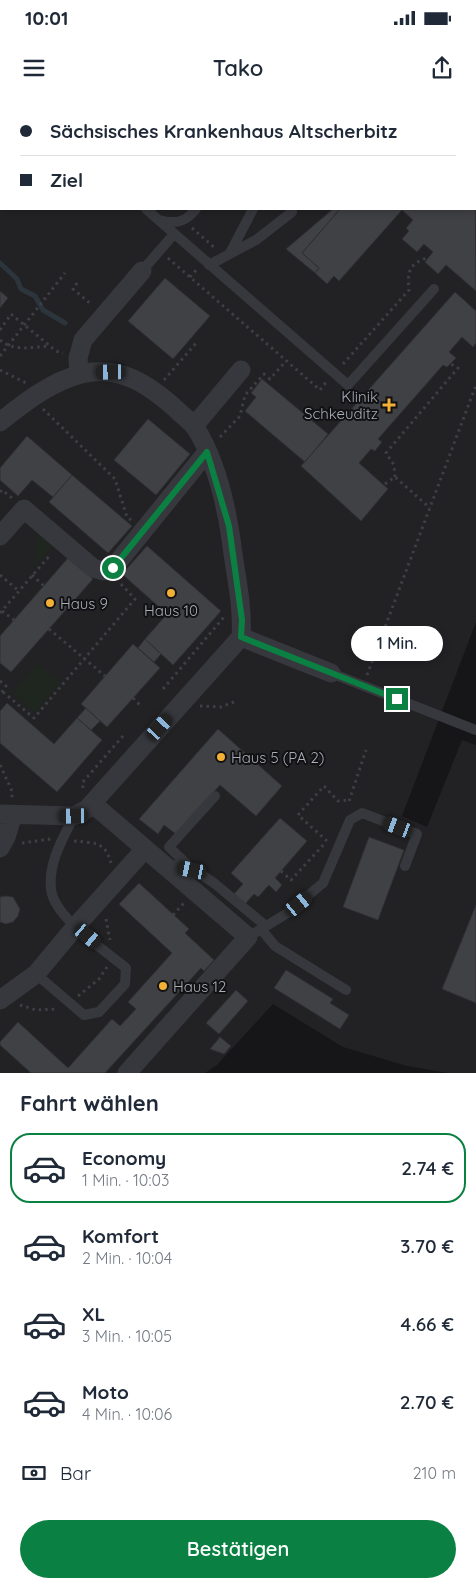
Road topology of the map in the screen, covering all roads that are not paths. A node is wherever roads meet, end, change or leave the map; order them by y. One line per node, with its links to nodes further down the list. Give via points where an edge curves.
1 (147, 210): 5 (lane)
2 (195, 210): 5 (lane, via 184,221)
3 (252, 210): 7 (lane)
4 (292, 212): 7 (lane, via 256,240)
5 (158, 220): 6 (lane)
6 (174, 234): 8 (lane); 9 (lane)
7 (230, 254): 8 (lane)
8 (210, 264): 10 (lane, via 348,385)
9 (142, 271): 12 (street, via 82,340 78,358)
10 (434, 289)
11 (241, 370): 14 (street)
12 (80, 374): 13 (street, via 37,394); 14 (street, via 111,372 132,376 156,390)
13 (0, 422)
14 (194, 426): 15 (street)
15 (207, 452): 16 (street, via 113,568 104,571 93,568 24,509); 17 (street, via 229,526 241,607)
16 (2, 530)
17 (241, 637): 18 (street); 21 (street)
18 (331, 673): 19 (lane)
19 (476, 730)
20 (215, 796): 28 (lane, via 169,847)
21 (93, 804): 23 (street); 25 (street)
22 (6, 814): 23 (street); 24 (street)
23 (74, 816): 29 (lane, via 54,860 51,889 58,909)
24 (9, 847)
25 (144, 850): 26 (street); 29 (street)
26 (160, 862): 28 (lane); 30 (street)
27 (405, 866): 30 (lane, via 417,834 362,813 353,817 323,883 286,914)
28 (192, 870): 30 (lane, via 214,883)
29 (76, 926): 31 (street); 31 (lane, via 126,968 125,984 99,1012 84,1015)
30 (258, 931): 32 (lane, via 275,946); 34 (street)
31 (36, 974): 33 (street)
32 (346, 990)
33 (0, 1000)
34 (127, 1073)

